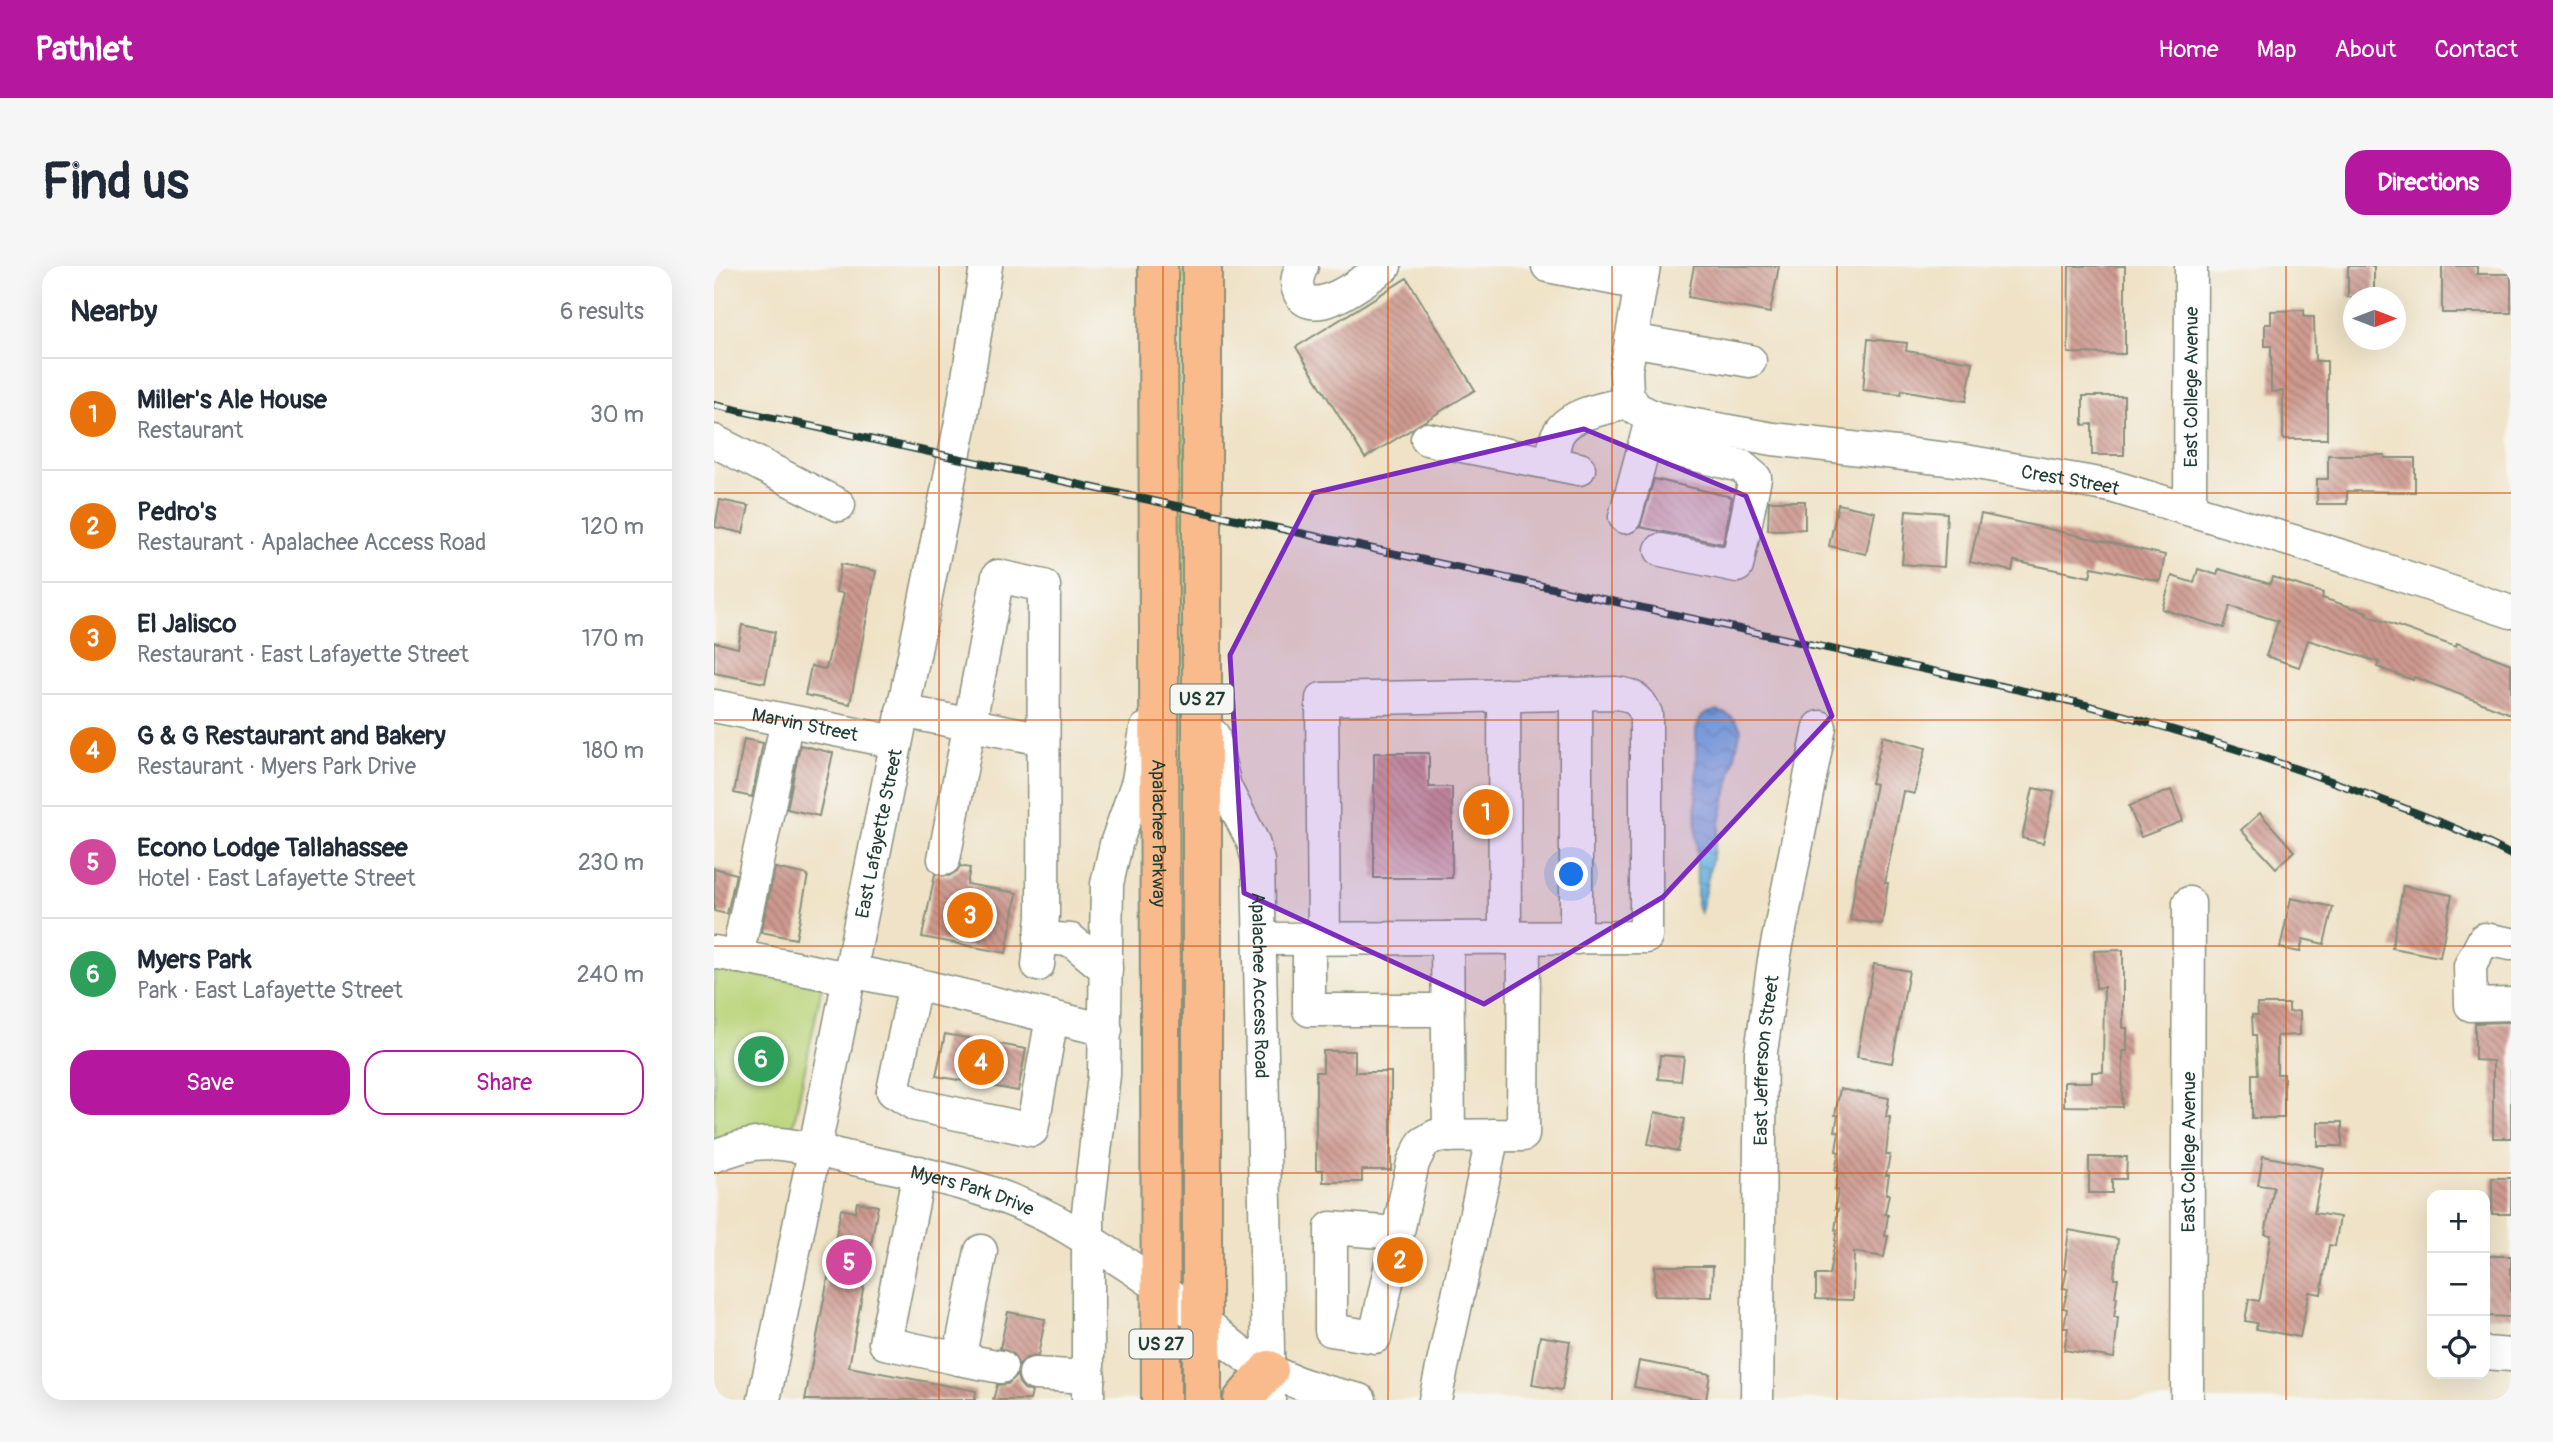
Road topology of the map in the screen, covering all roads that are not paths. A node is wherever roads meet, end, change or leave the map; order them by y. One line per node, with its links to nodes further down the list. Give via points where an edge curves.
1 (986, 266): 28 (street, East Lafayette Street, via 962,417)
2 (1145, 266): 13 (main road)
3 (1158, 266): 13 (main road, Apalachee Parkway / US 27)
4 (1202, 266): 22 (main road, US 27)
5 (1302, 266): 6 (street, via 1297,275 1298,291 1305,300 1316,303 1330,302)
6 (1385, 266)
7 (2191, 266): 19 (street, East College Avenue)
8 (1566, 268): 9 (street)
9 (1642, 275): 10 (street)
10 (1631, 340): 11 (street); 12 (street, via 1626,370)
11 (1749, 361)
12 (1639, 413): 14 (street, Crest Street); 15 (street, via 1580,416 1566,424 1558,435 1565,466); 17 (street); 20 (street)
13 (1158, 416): 23 (main road, Apalachee Parkway / US 27)
14 (1747, 435): 17 (street); 19 (street, Crest Street, via 1965,461 2111,486)
15 (1427, 439)
16 (714, 441): 18 (street)
17 (1741, 466): 21 (street, via 1755,478 1737,566)
18 (839, 505)
19 (2190, 509): 24 (street, Crest Street)
20 (1625, 517)
21 (1661, 550)
22 (1202, 578): 39 (street, Apalachee Access Road, via 1214,744 1229,798 1256,851); 63 (main road, US 27)
23 (1158, 581): 36 (street, via 1143,750 1131,806 1109,870); 62 (main road, Apalachee Parkway / US 27)
24 (2511, 612)
25 (1576, 694): 26 (street); 38 (street); 38 (street, via 1632,695 1646,714 1646,937)
26 (1504, 695): 37 (street); 40 (street, via 1322,699)
27 (714, 706): 33 (street, Marvin Street)
28 (902, 711): 29 (street); 33 (street, East Lafayette Street)
29 (970, 724): 32 (street); 32 (street, via 998,576 1044,586); 34 (street)
30 (1820, 727): 77 (street, East Jefferson Street, via 1774,960 1761,1052)
31 (783, 739): 44 (street)
32 (1043, 739): 43 (street, via 1043,916)
33 (896, 743): 46 (street, East Lafayette Street)
34 (944, 859)
35 (2189, 903): 78 (street, East College Avenue)
36 (1106, 912): 43 (street); 45 (street)
37 (1515, 938): 38 (street); 41 (street); 54 (street, via 1523,1135)
38 (1576, 938)
39 (1261, 939): 40 (street); 69 (street, Apalachee Access Road)
40 (1316, 939): 41 (street); 51 (street, via 1309,1010)
41 (1447, 939): 51 (street)
42 (2511, 944): 49 (street, via 2484,939)
43 (1050, 948): 45 (street)
44 (726, 954): 46 (street)
45 (1106, 969): 53 (street)
46 (849, 974): 47 (street); 56 (street, East Lafayette Street)
47 (915, 984): 52 (street); 52 (street, via 893,1091 916,1105 1034,1119)
48 (2511, 984): 49 (street)
49 (2460, 985): 50 (street, via 2472,1005)
50 (2511, 1004)
51 (1447, 1010): 55 (street)
52 (1052, 1017): 53 (street)
53 (1106, 1030): 60 (street)
54 (1493, 1135): 55 (street); 76 (street)
55 (1448, 1136): 59 (street, via 1435,1136 1423,1143 1413,1163)
56 (813, 1151): 57 (street, Myers Park Drive, via 757,1143); 58 (street, Myers Park Drive); 71 (street, East Lafayette Street)
57 (714, 1156)
58 (919, 1172): 60 (street, Myers Park Drive, via 999,1196); 66 (street, via 885,1343)
59 (1397, 1233)
60 (1088, 1241): 62 (street, Myers Park Drive); 70 (street)
61 (981, 1251): 66 (street)
62 (1161, 1288): 63 (street, Myers Park Drive); 72 (main road, Apalachee Parkway / US 27)
63 (1201, 1321): 69 (street, Myers Park Drive, via 1243,1354); 73 (main road, US 27)
64 (2490, 1353): 65 (street)
65 (2511, 1355)
66 (959, 1359): 67 (street)
67 (1001, 1367)
68 (1035, 1374): 70 (street)
69 (1269, 1385): 74 (main road); 75 (street, Myers Park Drive, via 1314,1387)
70 (1088, 1388)
71 (764, 1400)
72 (1161, 1400)
73 (1202, 1400)
74 (1243, 1400)
75 (1360, 1400)
76 (1435, 1400)
77 (1758, 1400)
78 (2188, 1400)

